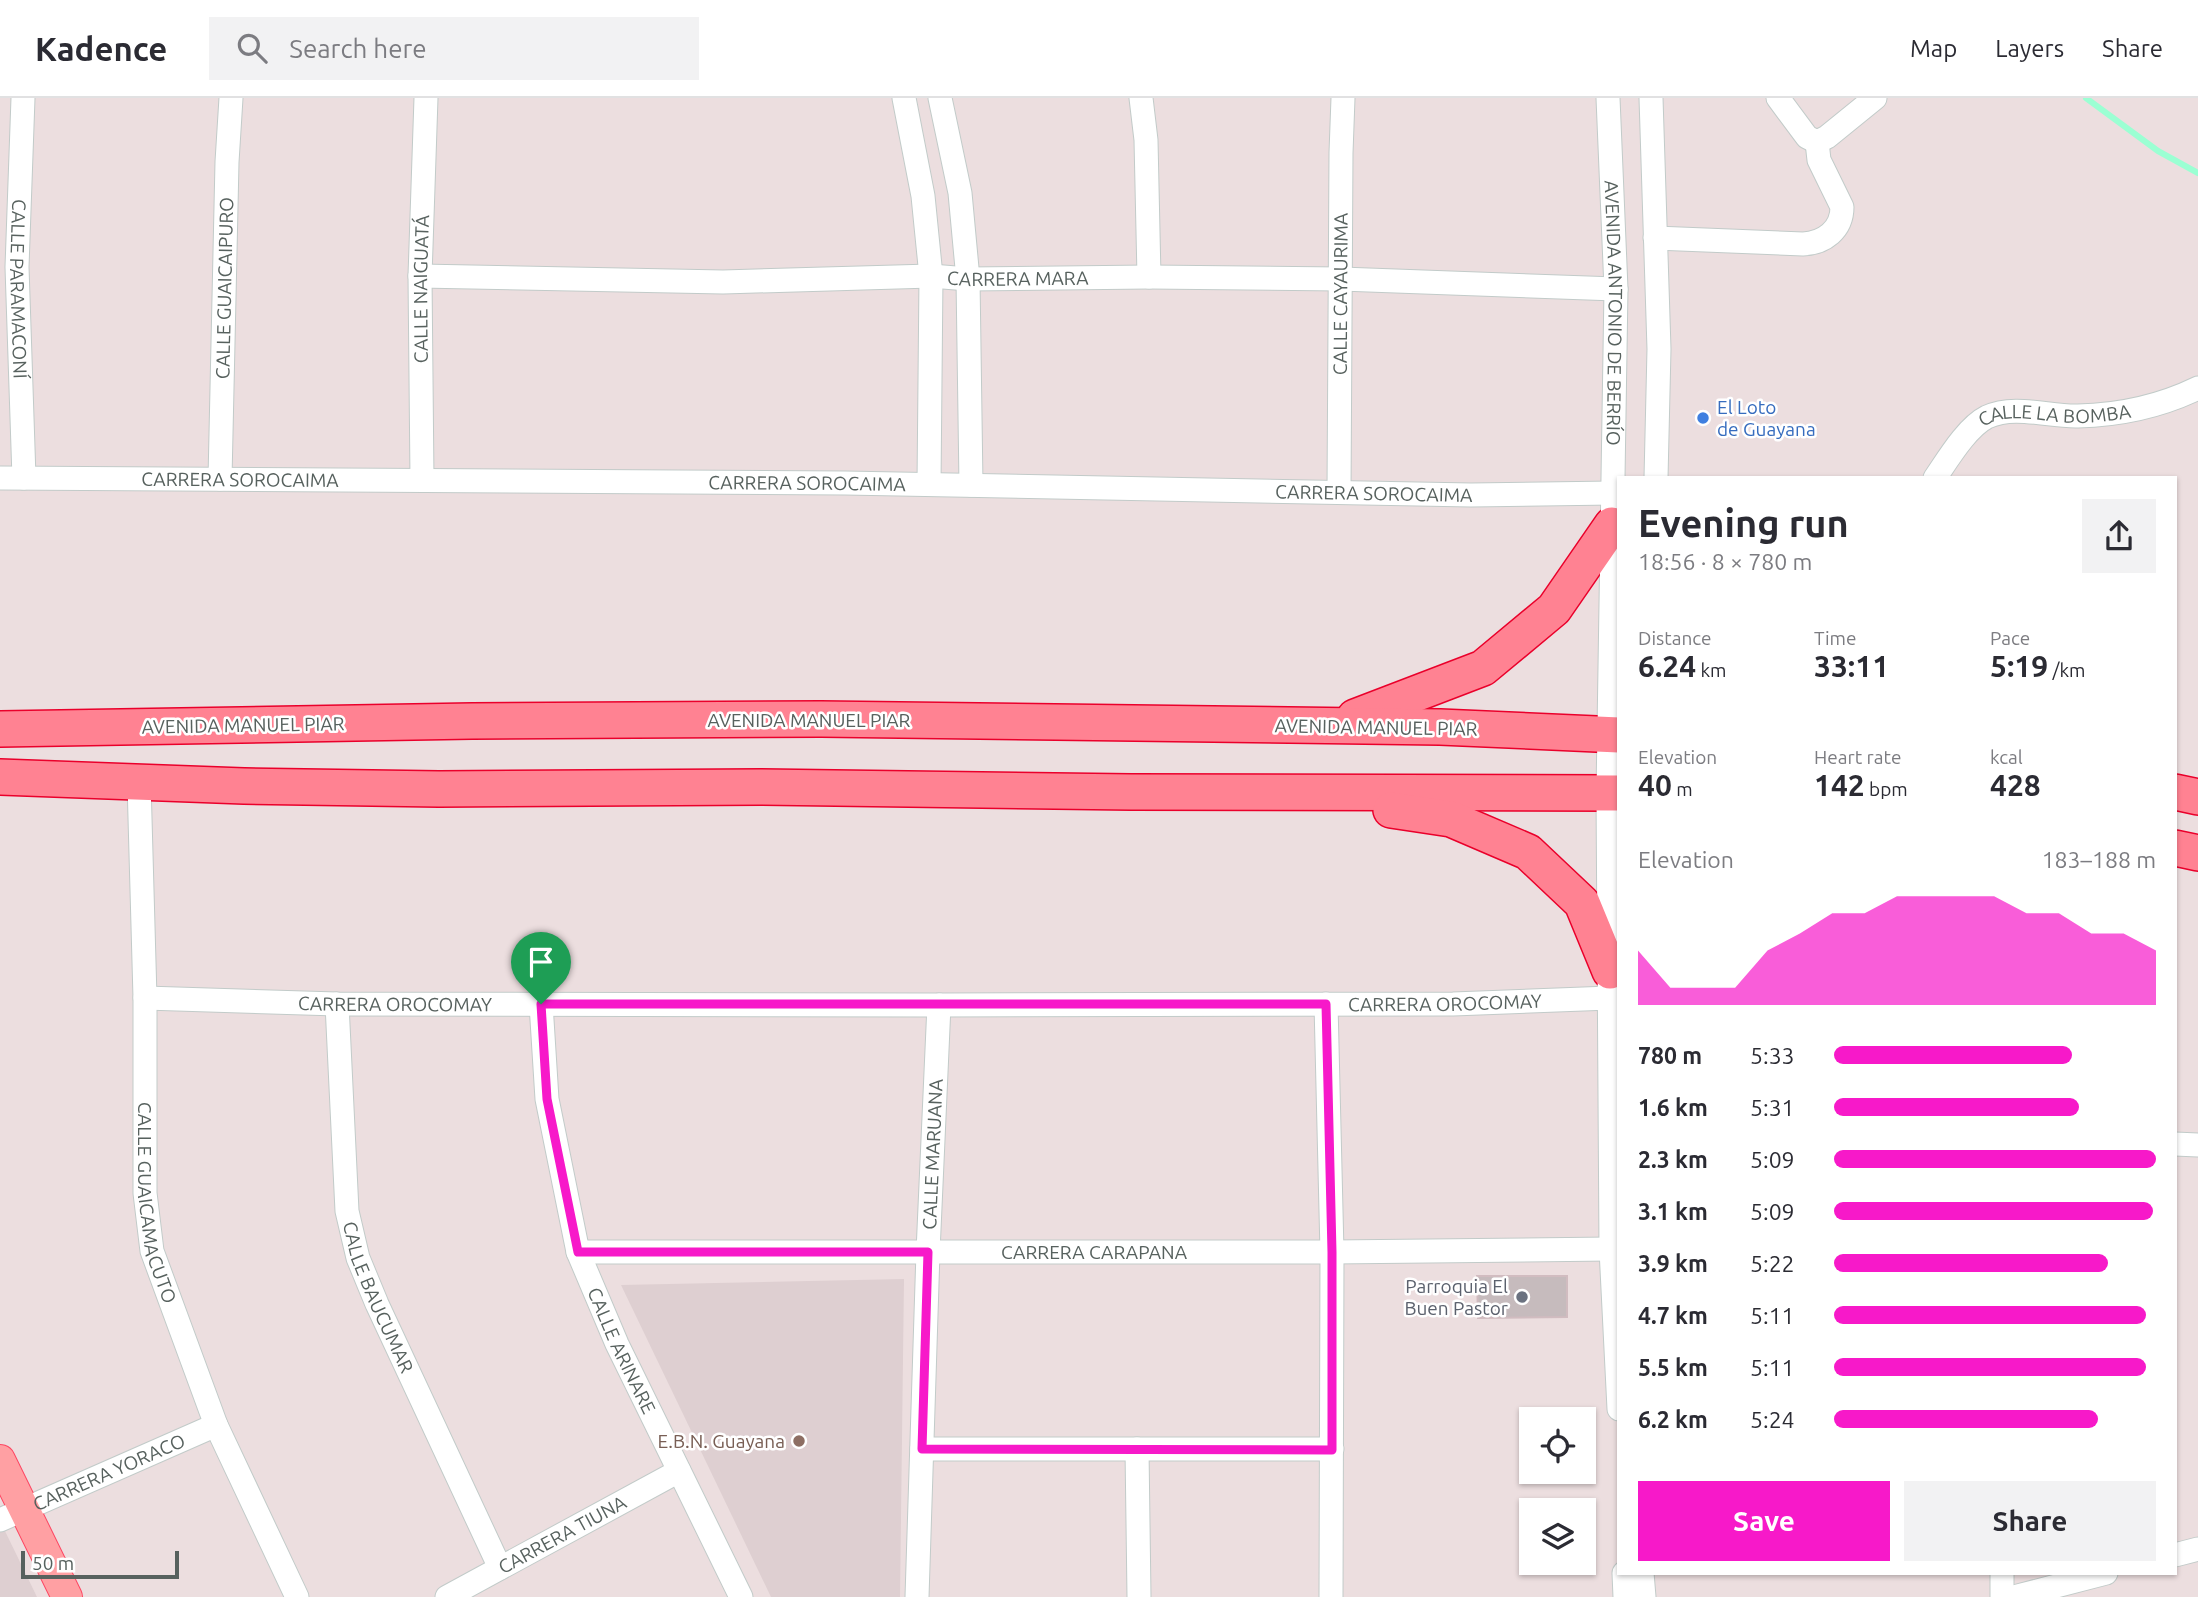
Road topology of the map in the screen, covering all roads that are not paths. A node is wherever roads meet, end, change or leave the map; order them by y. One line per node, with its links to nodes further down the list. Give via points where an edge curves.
1 (23, 98): 24 (street, CALLE PARAMACONÍ, via 17,267)
2 (231, 98): 25 (street, CALLE GUAICAIPURO)
3 (426, 98): 15 (street, CALLE NAIGUATÁ)
4 (904, 98): 14 (street, via 923,196)
5 (940, 98): 17 (street, via 960,193)
6 (1141, 98): 16 (street)
7 (1343, 98): 18 (street, CALLE CAYAURIMA)
8 (1608, 98): 19 (street, AVENIDA ANTONIO DE BERRÍO)
9 (1651, 98): 13 (street)
10 (1778, 98): 12 (street, via 1807,138)
11 (1875, 98): 12 (street)
12 (1817, 142): 13 (street, via 1819,160 1842,207 1835,229 1822,240 1803,244)
13 (1655, 238): 21 (street)
14 (931, 275): 15 (street, CARRERA MARA, via 723,282); 17 (street, CARRERA MARA); 27 (street)
15 (420, 276): 26 (street, CALLE NAIGUATÁ)
16 (1149, 277): 17 (street, CARRERA MARA); 18 (street, CARRERA MARA)
17 (968, 279): 28 (street)
18 (1341, 279): 19 (street, CARRERA MARA); 29 (street, CALLE CAYAURIMA)
19 (1616, 289): 30 (street, AVENIDA ANTONIO DE BERRÍO)
20 (2198, 387): 22 (street, CALLE LA BOMBA, via 2162,402 2103,415 1997,414 1978,423)
21 (1657, 476)
22 (1936, 476)
23 (0, 478): 24 (street, CARRERA SOROCAIMA)
24 (23, 478): 25 (street, CARRERA SOROCAIMA)
25 (220, 479): 26 (street, CARRERA SOROCAIMA)
26 (422, 480): 27 (street, CARRERA SOROCAIMA)
27 (929, 484): 28 (street, CARRERA SOROCAIMA)
28 (971, 485): 29 (street, CARRERA SOROCAIMA)
29 (1339, 492): 30 (street, CARRERA SOROCAIMA, via 1471,495)
30 (1612, 509): 31 (highway, via 1555,609 1483,668); 33 (street, AVENIDA ANTONIO DE BERRÍO)
31 (1329, 725): 32 (highway, AVENIDA MANUEL PIAR, via 821,719); 33 (highway, AVENIDA MANUEL PIAR)
32 (0, 729)
33 (1614, 734): 38 (street, AVENIDA ANTONIO DE BERRÍO)
34 (0, 777): 35 (highway)
35 (139, 782): 36 (highway, via 439,789); 43 (street, CALLE GUAICAMACUTO)
36 (1291, 792): 38 (highway); 42 (highway, via 1451,819 1528,852 1581,903)
37 (2177, 792): 39 (highway)
38 (1614, 793): 42 (street, AVENIDA ANTONIO DE BERRÍO)
39 (2198, 797)
40 (2177, 848): 41 (highway)
41 (2198, 853)
42 (1610, 985): 46 (street, CARRERA OROCOMAY, via 1453,1003); 50 (street, AVENIDA ANTONIO DE BERRÍO)
43 (145, 998): 44 (street, CARRERA OROCOMAY); 55 (street, CALLE GUAICAMACUTO, via 145,1193 152,1251)
44 (337, 1004): 45 (street, CARRERA OROCOMAY); 64 (street, CALLE BAUCUMAR, via 347,1211 358,1258)
45 (541, 1004): 47 (street, CARRERA OROCOMAY); 51 (street, CALLE ARINARE, via 547,1099)
46 (1326, 1004): 47 (street, CARRERA OROCOMAY); 53 (street)
47 (939, 1005): 52 (street, CALLE MARUANA)
48 (2177, 1144): 49 (street)
49 (2198, 1145)
50 (1611, 1249): 53 (street, CARRERA CARAPANA); 54 (street, AVENIDA ANTONIO DE BERRÍO)
51 (578, 1252): 52 (street, CARRERA CARAPANA); 60 (street, CALLE ARINARE)
52 (928, 1252): 53 (street, CARRERA CARAPANA); 56 (street, CALLE MARUANA)
53 (1332, 1252): 58 (street)
54 (1617, 1354)
55 (216, 1425): 61 (street, CARRERA YORACO); 70 (street, CALLE GUAICAMACUTO)
56 (922, 1449): 57 (street); 73 (street, CALLE MARUANA)
57 (1137, 1449): 58 (street); 74 (street)
58 (1332, 1450): 75 (street)
59 (0, 1460): 61 (main road)
60 (679, 1471): 64 (street, CARRERA TIUNA); 72 (street, CALLE ARINARE)
61 (13, 1515): 69 (main road)
62 (2198, 1549): 63 (street)
63 (2177, 1554)
64 (500, 1568): 71 (street, CARRERA TIUNA)
65 (1624, 1575): 76 (street)
66 (1642, 1575): 77 (street)
67 (2002, 1575): 78 (street)
68 (2098, 1575): 79 (street)
69 (67, 1597)
70 (297, 1597)
71 (447, 1597)
72 (741, 1597)
73 (917, 1597)
74 (1139, 1597)
75 (1331, 1597)
76 (1625, 1597)
77 (1644, 1597)
78 (2003, 1597)
79 (2014, 1597)

